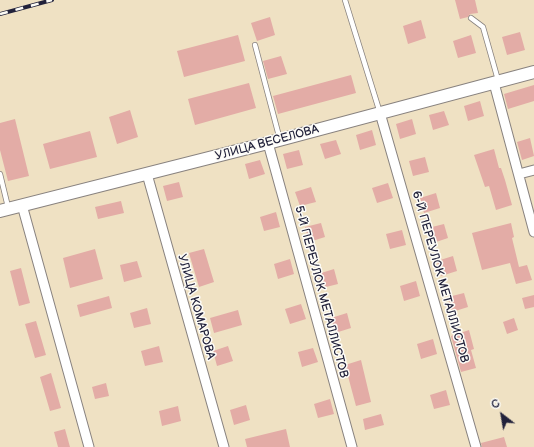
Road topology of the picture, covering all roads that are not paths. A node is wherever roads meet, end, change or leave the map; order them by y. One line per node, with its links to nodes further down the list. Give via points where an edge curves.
1 (345, 0): 6 (lane)
2 (471, 18): 5 (lane, via 483,27)
3 (255, 45): 7 (lane)
4 (534, 72): 5 (street, УЛИЦА ВЕСЕЛОВА)
5 (496, 82): 6 (street, УЛИЦА ВЕСЕЛОВА); 11 (street)
6 (380, 113): 7 (street, УЛИЦА ВЕСЕЛОВА); 18 (street, 6-Й ПЕРЕУЛОК МЕТАЛЛИСТОВ)
7 (274, 141): 10 (street, УЛИЦА ВЕСЕЛОВА); 17 (street, 5-Й ПЕРЕУЛОК МЕТАЛЛИСТОВ)
8 (534, 170): 11 (street)
9 (0, 174): 13 (lane)
10 (147, 174): 12 (street, УЛИЦА ВЕСЕЛОВА); 16 (street, УЛИЦА КОМАРОВА)
11 (519, 174): 14 (street)
12 (22, 205): 13 (street, УЛИЦА ВЕСЕЛОВА); 15 (street)
13 (4, 210)
14 (534, 232)
15 (89, 447)
16 (224, 447)
17 (352, 447)
18 (476, 447)

